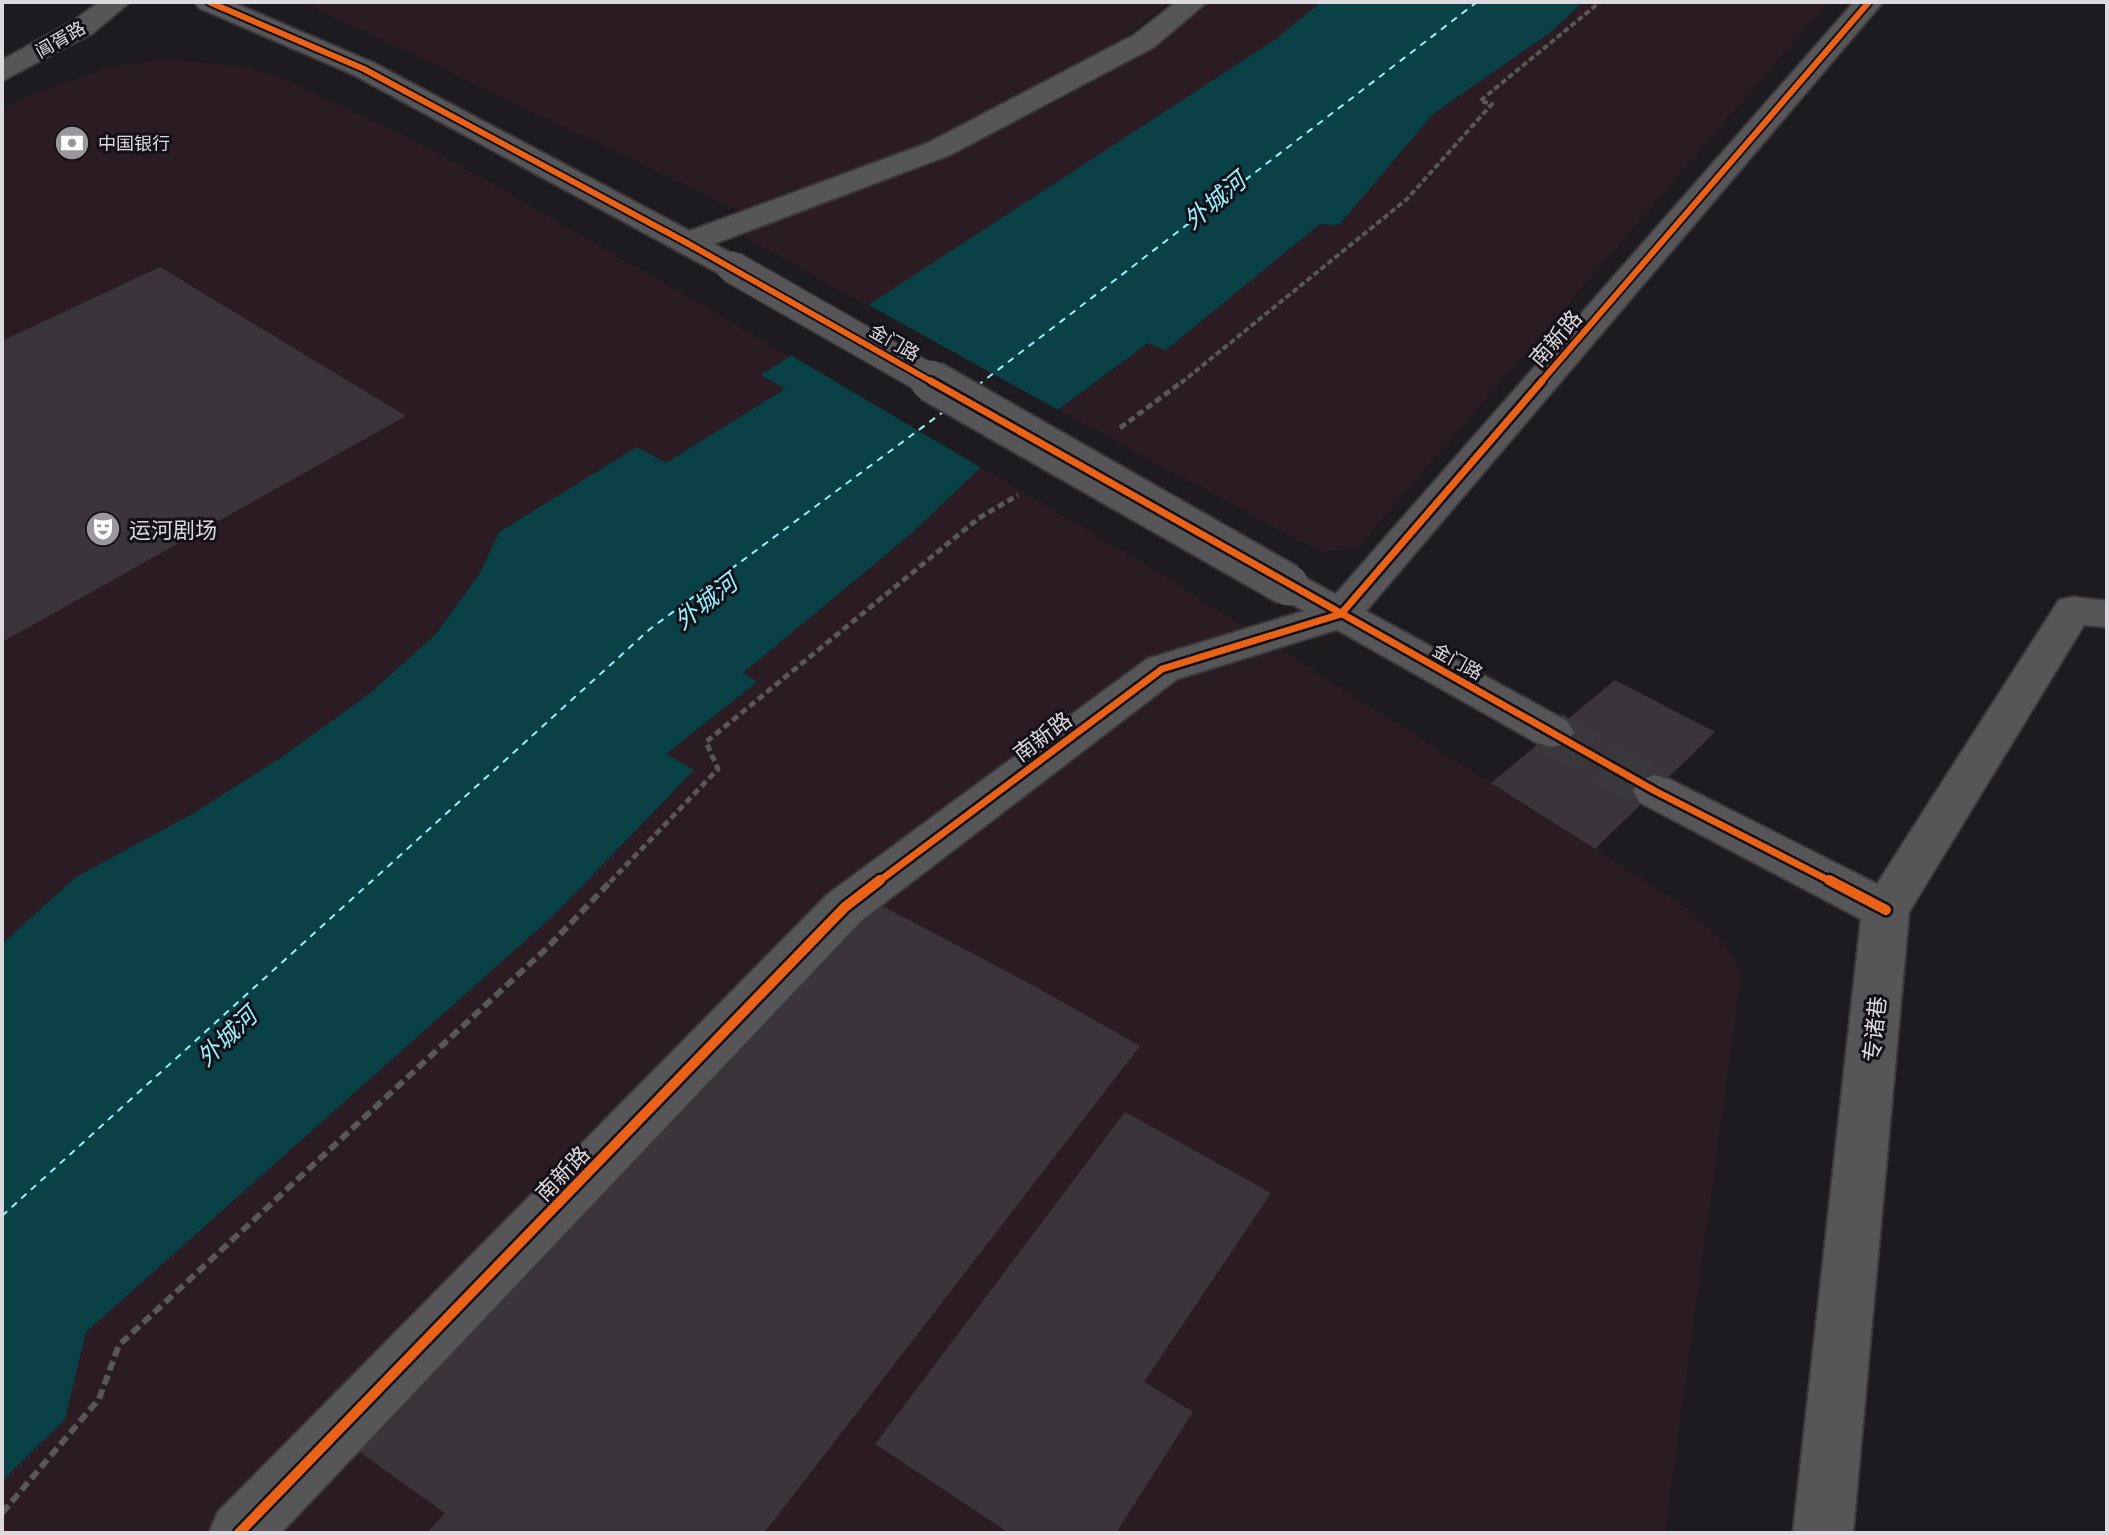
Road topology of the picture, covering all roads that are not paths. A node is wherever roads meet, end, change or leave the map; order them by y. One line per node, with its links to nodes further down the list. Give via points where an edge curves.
1 (89, 2): 6 (street, 阊胥路)
2 (116, 2): 7 (street, 阊胥路, via 83,27)
3 (209, 2): 8 (street, 金门路, via 364,69)
4 (1193, 2): 8 (street, via 1144,41 939,149)
5 (1869, 2): 9 (street, 南新路)
6 (2, 45)
7 (2, 72)
8 (687, 243): 9 (street, 金门路, bridge)
9 (1341, 614): 11 (street, 金门路); 14 (street, 南新路, via 1162,669 845,907)
10 (2107, 614): 13 (street, 专诸巷, via 2073,610)
11 (1552, 732)
12 (1655, 791): 13 (street)
13 (1886, 910): 15 (street, 专诸巷)
14 (239, 1533)
15 (1823, 1533)

